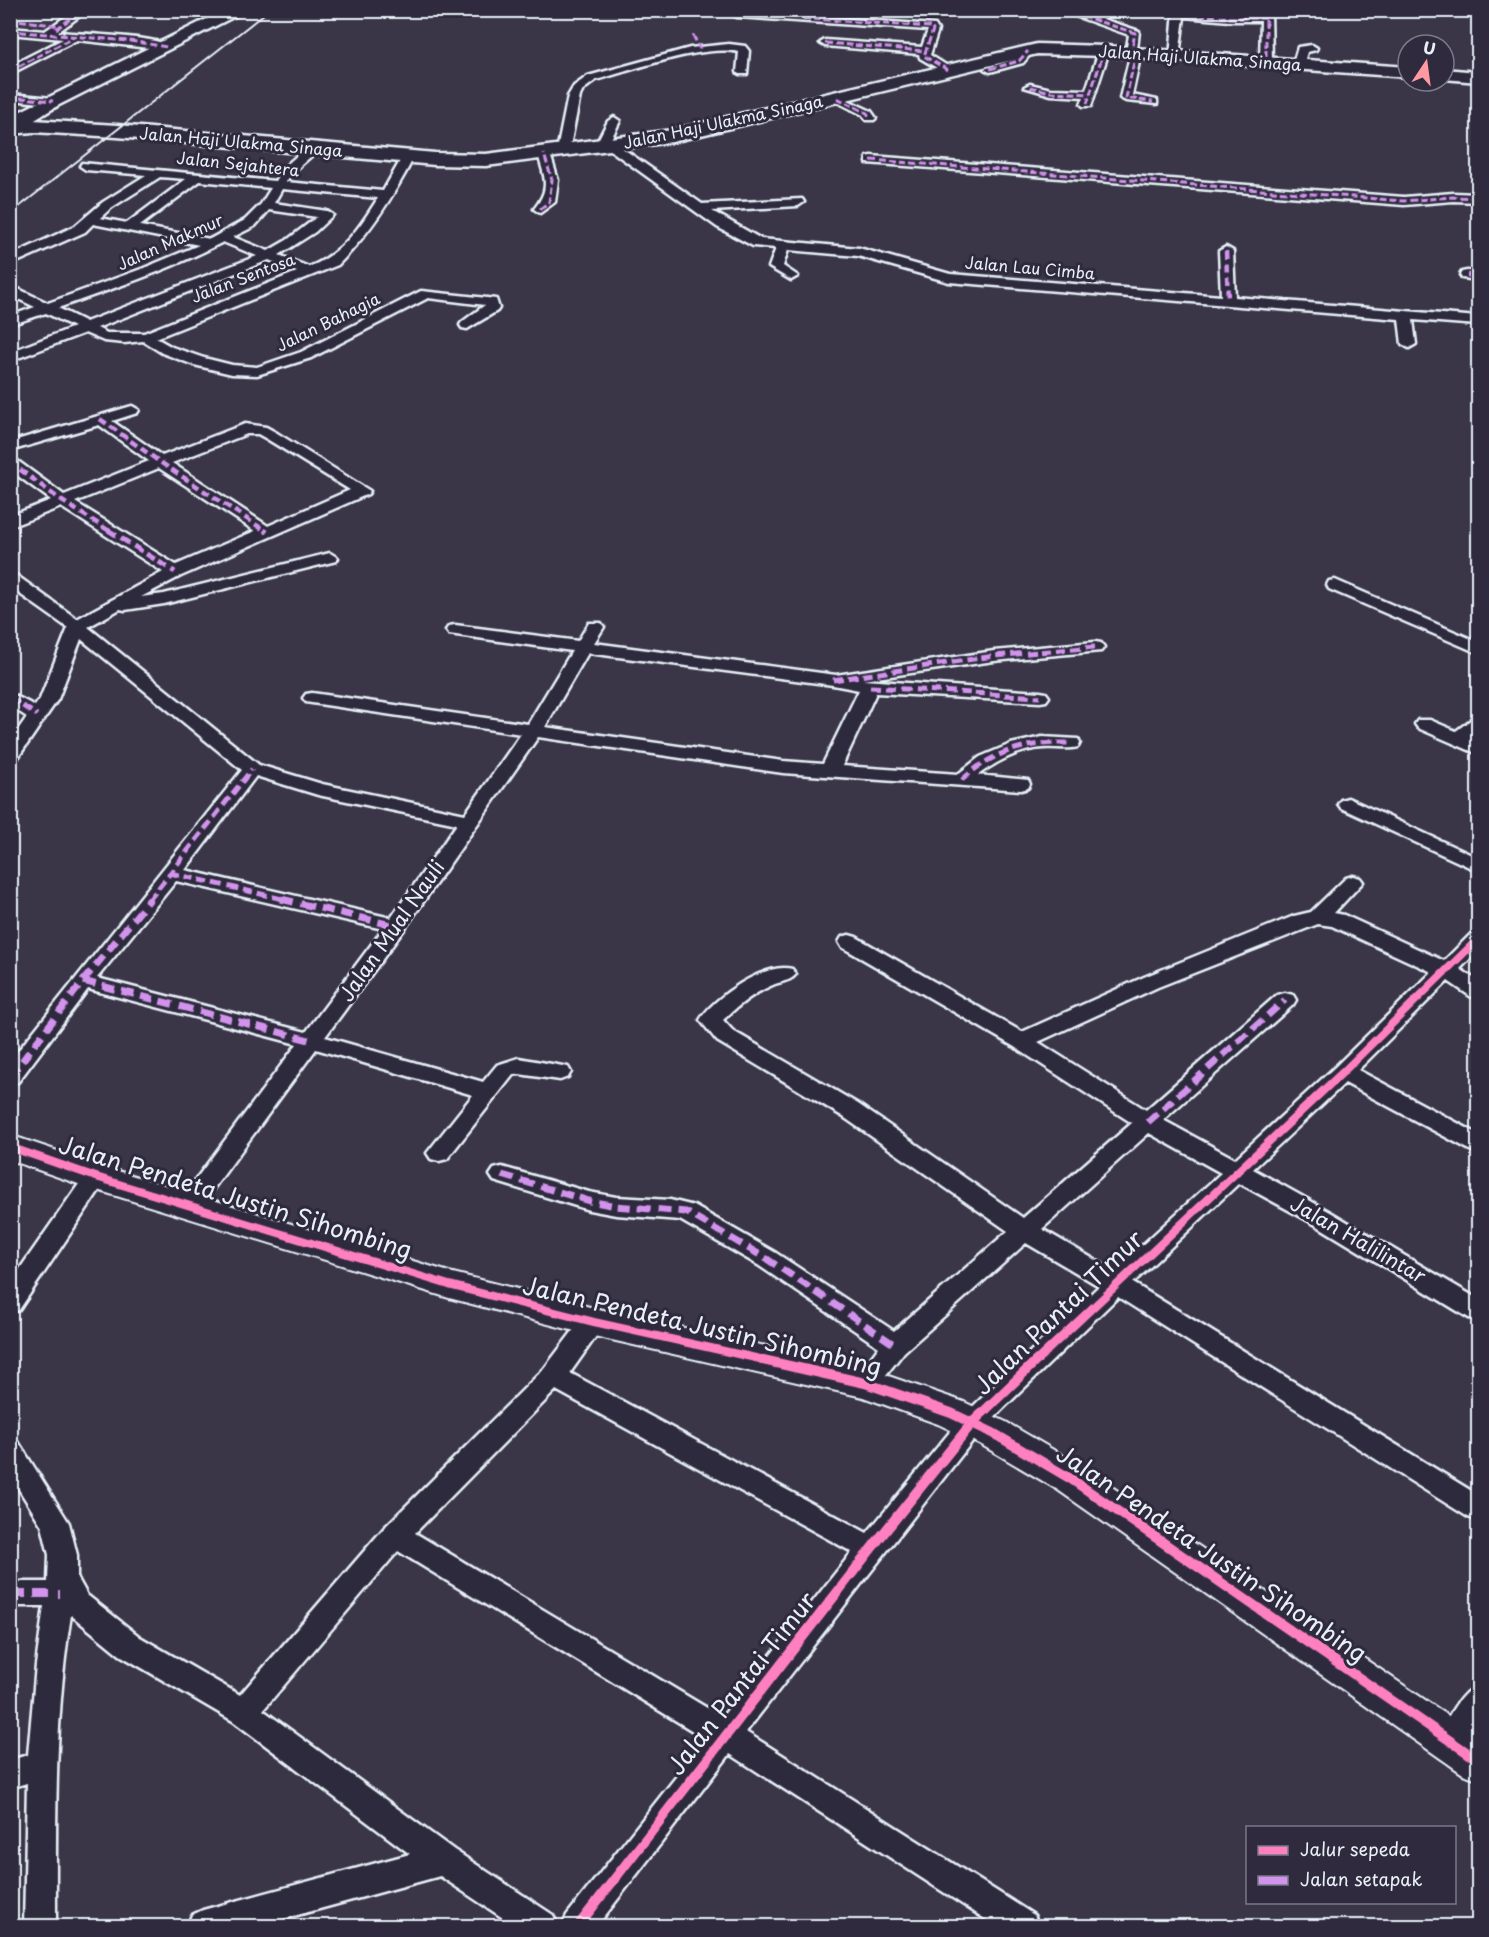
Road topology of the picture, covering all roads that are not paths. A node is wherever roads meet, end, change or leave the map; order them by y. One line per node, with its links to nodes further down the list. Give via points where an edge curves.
1 (83, 10): 8 (street)
2 (239, 10): 14 (main road)
3 (724, 10): 17 (street, via 931,27)
4 (1063, 10): 20 (street, via 1135,33)
5 (1179, 12): 6 (street, via 1230,18); 21 (street)
6 (1266, 14): 22 (street)
7 (10, 19): 8 (street)
8 (60, 26): 10 (street)
9 (10, 31): 10 (street)
10 (46, 35): 12 (street)
11 (693, 35): 16 (street)
12 (75, 37): 14 (street); 24 (street)
13 (825, 43): 17 (street)
14 (167, 47): 34 (main road)
15 (1312, 48): 23 (street, via 1302,50)
16 (700, 49): 28 (street, via 741,48); 41 (street, via 585,81 574,96)
17 (925, 51): 26 (street, via 926,58)
18 (1028, 51): 19 (main road, Jalan Haji Ulakma Sinaga); 25 (street, via 1019,61); 26 (main road, Jalan Haji Ulakma Sinaga)
19 (1104, 51): 20 (main road, Jalan Haji Ulakma Sinaga); 31 (street, via 1089,99)
20 (1133, 53): 21 (main road, Jalan Haji Ulakma Sinaga); 35 (street, via 1126,98)
21 (1174, 56): 22 (main road, Jalan Haji Ulakma Sinaga)
22 (1266, 62): 23 (main road, Jalan Haji Ulakma Sinaga)
23 (1299, 64): 27 (main road, Jalan Haji Ulakma Sinaga)
24 (14, 66)
25 (990, 69)
26 (948, 70): 33 (main road, Jalan Haji Ulakma Sinaga)
27 (1396, 71)
28 (743, 72)
29 (1456, 75): 30 (main road)
30 (1479, 77)
31 (1030, 87)
32 (10, 97): 34 (street)
33 (837, 98): 36 (street, via 867,112); 39 (main road, Jalan Haji Ulakma Sinaga, via 672,136)
34 (53, 101): 38 (main road)
35 (1153, 102)
36 (870, 118)
37 (614, 121): 39 (street)
38 (17, 123): 40 (main road, Jalan Haji Ulakma Sinaga)
39 (606, 146): 41 (main road, Jalan Haji Ulakma Sinaga); 53 (street, Jalan Lau Cimba)
40 (313, 148): 43 (main road, Jalan Haji Ulakma Sinaga); 48 (street, Jalan Makmur, via 286,172)
41 (563, 151): 42 (main road, Jalan Haji Ulakma Sinaga)
42 (544, 154): 43 (main road, Jalan Haji Ulakma Sinaga, via 465,161); 54 (street, via 552,180 549,202)
43 (408, 157): 49 (street, Jalan Sentosa)
44 (871, 160): 50 (street, via 1404,201)
45 (86, 166): 46 (street, Jalan Sejahtera)
46 (158, 173): 47 (street, Jalan Sejahtera); 55 (street, via 125,192)
47 (197, 177): 48 (street, Jalan Sejahtera); 56 (street)
48 (278, 185): 49 (street, Jalan Sejahtera); 52 (street, Jalan Makmur)
49 (386, 195): 62 (street, Jalan Sentosa, via 350,246 333,262)
50 (1479, 198)
51 (798, 202): 53 (street)
52 (266, 206): 57 (street, Jalan Makmur, via 250,223); 60 (street, via 327,215 309,233)
53 (700, 208): 58 (street, Jalan Lau Cimba, via 750,240)
54 (540, 209)
55 (90, 220): 56 (street); 61 (street, via 66,237)
56 (130, 227): 57 (street)
57 (217, 241): 60 (street); 66 (street, Jalan Makmur)
58 (783, 246): 63 (street, via 776,267); 65 (street, Jalan Lau Cimba, via 860,252 949,278)
59 (1226, 251): 65 (street)
60 (267, 255): 62 (street); 71 (street)
61 (10, 261)
62 (310, 272): 72 (street, Jalan Sentosa)
63 (791, 276)
64 (11, 290): 66 (street, Jalan Sentosa)
65 (1228, 300): 67 (street, Jalan Lau Cimba)
66 (46, 309): 68 (street, Jalan Makmur); 71 (street, Jalan Sentosa)
67 (1406, 315): 69 (street, Jalan Lau Cimba); 73 (street)
68 (10, 321)
69 (1479, 321)
70 (467, 325): 72 (street, Jalan Bahagia, via 492,308 491,302 432,293 296,359 255,371 186,358 164,350)
71 (85, 327): 72 (street, Jalan Sentosa, via 112,338); 74 (street)
72 (146, 337)
73 (1409, 344)
74 (10, 357)
75 (132, 410): 76 (street)
76 (100, 419): 77 (street); 79 (street)
77 (10, 447)
78 (10, 462): 80 (street)
79 (159, 462): 80 (street); 82 (street); 82 (street, via 253,428 272,435 362,491)
80 (62, 501): 81 (street); 84 (street)
81 (10, 522)
82 (267, 532): 84 (street)
83 (330, 558): 87 (street, via 164,599)
84 (175, 572): 87 (street)
85 (10, 579): 88 (street)
86 (1335, 585): 93 (street)
87 (106, 608): 88 (street)
88 (77, 627): 99 (street, via 59,678); 107 (street)
89 (595, 627): 92 (street, Jalan Mual Nauli)
90 (455, 630): 92 (street)
91 (1095, 647): 94 (street, via 994,656)
92 (582, 648): 94 (street); 102 (street, Jalan Mual Nauli)
93 (1479, 648)
94 (833, 680): 95 (street)
95 (870, 687): 96 (street); 108 (street)
96 (1040, 697)
97 (10, 698): 99 (street)
98 (312, 698): 102 (street)
99 (37, 715): 106 (street)
100 (1479, 723): 103 (street)
101 (1424, 724): 103 (street)
102 (533, 731): 108 (street, via 783,767); 112 (street, Jalan Mual Nauli)
103 (1458, 739): 105 (street)
104 (1071, 743): 109 (street, via 1040,742 1022,747 972,769)
105 (1479, 748)
106 (10, 755)
107 (252, 769): 112 (street, via 318,789); 114 (street)
108 (831, 770): 109 (street)
109 (962, 780): 110 (street)
110 (1021, 784)
111 (1348, 804): 113 (street)
112 (469, 821): 117 (street, Jalan Mual Nauli)
113 (1479, 865)
114 (170, 873): 117 (street); 122 (street)
115 (1353, 882): 116 (street)
116 (1318, 917): 120 (street, via 1337,921); 126 (street, via 1161,978)
117 (396, 926): 125 (street, Jalan Mual Nauli)
118 (1479, 939): 120 (street, Jalan Pantai Timur)
119 (849, 942): 126 (street, Jalan Halilintar)
120 (1446, 970): 123 (street); 128 (street, Jalan Pantai Timur)
121 (785, 974): 139 (street, via 746,991 715,1015 711,1020 714,1026 850,1110)
122 (83, 981): 125 (street); 129 (street)
123 (1479, 991)
124 (1285, 1000): 131 (street)
125 (313, 1041): 130 (street); 138 (street, Jalan Mual Nauli)
126 (1021, 1041): 131 (street, Jalan Halilintar)
127 (560, 1072): 130 (street, via 511,1068)
128 (1343, 1072): 132 (street); 135 (street, Jalan Pantai Timur)
129 (10, 1077)
130 (486, 1091): 134 (street)
131 (1148, 1122): 135 (street, Jalan Halilintar); 139 (street)
132 (1479, 1144)
133 (10, 1147): 137 (street, Jalan Pendeta Justin Sihombing)
134 (439, 1153)
135 (1237, 1171): 140 (street, Jalan Pantai Timur); 142 (street, Jalan Halilintar)
136 (502, 1175): 144 (street, via 589,1201 686,1212 767,1258)
137 (96, 1177): 138 (street, Jalan Pendeta Justin Sihombing); 141 (street)
138 (189, 1205): 143 (street, Jalan Pendeta Justin Sihombing, via 448,1285)
139 (1024, 1230): 140 (street); 144 (street)
140 (1116, 1284): 147 (street, Jalan Pantai Timur); 149 (street)
141 (10, 1303)
142 (1479, 1311)
143 (594, 1322): 145 (street); 146 (street, Jalan Pendeta Justin Sihombing)
144 (895, 1345): 146 (street)
145 (553, 1376): 150 (street); 151 (street)
146 (865, 1383): 147 (street, Jalan Pendeta Justin Sihombing)
147 (972, 1423): 151 (street, Jalan Pantai Timur); 157 (street, Jalan Pendeta Justin Sihombing, via 1071,1479)
148 (10, 1451): 152 (street, via 55,1523 63,1555)
149 (1479, 1509)
150 (395, 1535): 155 (street); 156 (street)
151 (871, 1549): 156 (street, Jalan Pantai Timur)
152 (61, 1586): 153 (street); 155 (street, via 77,1604 130,1646); 158 (street, via 47,1672)
153 (10, 1594)
154 (1479, 1698): 157 (street)
155 (243, 1712): 160 (street)
156 (727, 1736): 164 (street, Jalan Pantai Timur); 165 (street)
157 (1465, 1751)
158 (41, 1765): 159 (street); 161 (street)
159 (10, 1774)
160 (443, 1860): 162 (street); 163 (street)
161 (40, 1926)
162 (203, 1926)
163 (542, 1926)
164 (578, 1926)
165 (1023, 1926)

